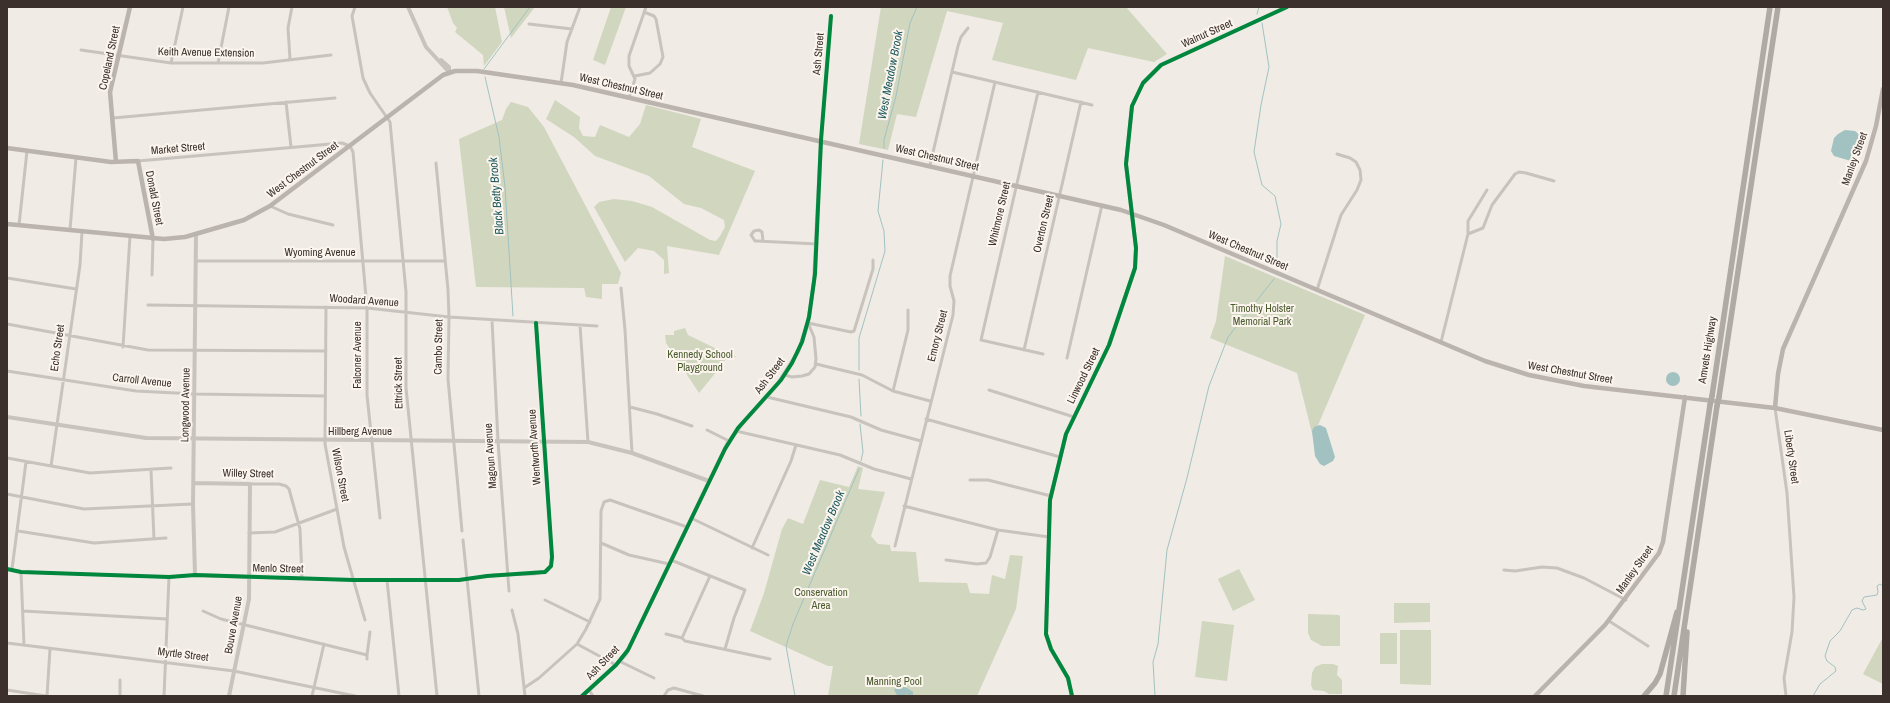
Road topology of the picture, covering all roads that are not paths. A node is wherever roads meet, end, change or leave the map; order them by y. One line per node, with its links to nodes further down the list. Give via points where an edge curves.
1 (130, 7): 18 (main road, Copeland Street)
2 (184, 7): 21 (street)
3 (229, 7): 22 (street)
4 (292, 7): 20 (street, via 288,28)
5 (355, 7): 37 (street, via 352,16 363,78 370,93)
6 (408, 7): 24 (street, via 421,39)
7 (580, 7): 16 (street)
8 (646, 7): 12 (street)
9 (1287, 7): 23 (street, Walnut Street)
10 (1770, 7): 184 (highway, Amvets Highway, bridge)
11 (1778, 7): 185 (highway, Amvets Highway, bridge)
12 (644, 12): 26 (street, via 629,56 629,66); 26 (street, via 656,19 663,57 662,62 650,73)
13 (831, 16): 38 (street, Ash Street)
14 (528, 24): 16 (street)
15 (968, 28): 25 (street, via 959,42)
16 (572, 29): 28 (street, via 567,42)
17 (81, 50): 18 (street, Keith Avenue Extension)
18 (118, 55): 21 (street, Keith Avenue Extension); 36 (main road, Copeland Street, via 110,92)
19 (332, 55): 20 (street, Keith Avenue Extension)
20 (290, 59): 22 (street, Keith Avenue Extension, via 263,63)
21 (171, 63): 22 (street, Keith Avenue Extension)
22 (218, 63)
23 (1157, 68): 56 (street, Linwood Street, via 1140,87 1130,116 1126,164)
24 (449, 72): 28 (main road, West Chestnut Street, via 470,71); 37 (main road, West Chestnut Street)
25 (952, 72): 27 (street); 48 (street)
26 (635, 76): 32 (street)
27 (995, 82): 30 (street); 49 (street, Emory Street)
28 (561, 83): 32 (main road, West Chestnut Street)
29 (1883, 89): 62 (main road, Manley Street, via 1868,155)
30 (1038, 92): 34 (street); 51 (street, Whitmore Street)
31 (335, 98): 33 (street)
32 (629, 98): 38 (main road, West Chestnut Street)
33 (286, 102): 36 (street); 40 (street)
34 (1081, 102): 35 (street); 53 (street, Overton Street)
35 (1092, 105)
36 (113, 118): 45 (main road, Copeland Street)
37 (388, 118): 39 (main road, West Chestnut Street); 73 (street, Ettrick Street)
38 (821, 140): 48 (main road, West Chestnut Street); 68 (street, Ash Street)
39 (350, 146): 40 (street, Market Street, via 342,143); 55 (main road, West Chestnut Street); 72 (street, Falconer Avenue, via 353,152)
40 (292, 147): 46 (street, Market Street)
41 (7, 148): 42 (main road, Market Street)
42 (27, 151): 44 (main road, Market Street); 58 (street)
43 (1337, 154): 78 (street, via 1356,162 1361,180 1341,216)
44 (76, 158): 45 (main road, Market Street); 60 (street)
45 (116, 162): 46 (main road, Market Street)
46 (138, 162): 66 (main road, Donald Street)
47 (436, 163): 71 (street, Cambo Street)
48 (930, 165): 49 (main road, West Chestnut Street)
49 (974, 175): 51 (main road, West Chestnut Street); 110 (street, Emory Street, via 950,279 954,310)
50 (1554, 180): 63 (street, via 1526,173 1515,174 1492,205 1483,228)
51 (1016, 185): 53 (main road, West Chestnut Street); 95 (street, Whitmore Street, via 981,340)
52 (1487, 190): 63 (street, via 1469,219)
53 (1060, 195): 54 (main road, West Chestnut Street); 95 (street, Overton Street)
54 (1102, 205): 56 (main road, West Chestnut Street); 99 (street)
55 (270, 206): 59 (street, via 288,214); 64 (main road, West Chestnut Street, via 251,217)
56 (1131, 213): 78 (main road, West Chestnut Street); 114 (street, Linwood Street, via 1137,252 1133,273 1107,350)
57 (7, 224): 58 (main road, West Chestnut Street)
58 (19, 225): 60 (main road, West Chestnut Street)
59 (333, 225)
60 (70, 230): 61 (main road, West Chestnut Street)
61 (82, 232): 65 (main road, West Chestnut Street); 77 (street, Echo Street)
62 (1835, 232): 112 (main road, Liberty Street, via 1783,349)
63 (1468, 234): 93 (street)
64 (196, 235): 66 (main road, West Chestnut Street, via 175,239); 70 (street, Longwood Avenue)
65 (130, 236): 66 (main road, West Chestnut Street); 94 (street)
66 (153, 239): 74 (street)
67 (763, 241): 67 (street, via 753,239 754,231 762,232); 68 (street)
68 (817, 244): 88 (street, Ash Street)
69 (873, 260): 88 (street, via 873,269 854,331)
70 (197, 261): 72 (street, Wyoming Avenue); 80 (street, Longwood Avenue)
71 (444, 261): 73 (street, Wyoming Avenue); 85 (street, Cambo Street)
72 (363, 262): 73 (street, Wyoming Avenue); 82 (street, Falconer Avenue)
73 (403, 262): 84 (street, Ettrick Street)
74 (152, 276)
75 (7, 278): 77 (street)
76 (621, 288): 111 (street)
77 (76, 289): 92 (street, Echo Street)
78 (1316, 290): 93 (main road, West Chestnut Street)
79 (148, 305): 80 (street, Woodard Avenue)
80 (196, 306): 81 (street, Woodard Avenue); 96 (street, Longwood Avenue)
81 (326, 307): 82 (street, Woodard Avenue); 97 (street, Wilson Street)
82 (367, 308): 84 (street, Woodard Avenue); 124 (street, Falconer Avenue, via 366,389)
83 (908, 310): 105 (street, via 908,330)
84 (407, 313): 85 (street, Woodard Avenue); 125 (street, Ettrick Street, via 406,388)
85 (449, 317): 86 (street, Woodard Avenue); 126 (street, Cambo Street, via 448,379)
86 (492, 320): 87 (street, Woodard Avenue); 127 (street, Magoun Avenue)
87 (536, 323): 90 (street, Woodard Avenue); 129 (street, Wentworth Avenue)
88 (808, 323): 100 (street, via 814,338); 102 (street, Ash Street, via 798,352)
89 (7, 324): 92 (street)
90 (580, 325): 91 (street, Woodard Avenue); 130 (street)
91 (597, 326)
92 (69, 335): 94 (street); 103 (street, Echo Street)
93 (1441, 342): 108 (main road, West Chestnut Street, via 1499,366 1543,379)
94 (122, 347): 96 (street)
95 (1024, 350): 98 (street)
96 (196, 351): 97 (street); 106 (street, Longwood Avenue)
97 (326, 351): 107 (street, Wilson Street)
98 (1043, 354)
99 (1067, 358)
100 (816, 364): 102 (street, via 812,372 806,375); 105 (street, via 862,375)
101 (7, 370): 103 (street, Carroll Avenue)
102 (784, 375): 109 (street, Ash Street)
103 (63, 380): 106 (street, Carroll Avenue, via 136,391); 116 (street, Echo Street)
104 (989, 390): 114 (street)
105 (893, 391): 110 (street)
106 (195, 394): 107 (street, Carroll Avenue); 121 (street, Longwood Avenue)
107 (325, 396): 122 (street, Wilson Street)
108 (1686, 397): 112 (main road, West Chestnut Street); 188 (main road, Manley Street, via 1662,546 1657,558)
109 (767, 398): 120 (street, Ash Street); 123 (street, via 851,417 881,430)
110 (930, 401): 115 (street, Emory Street)
111 (630, 407): 117 (street); 132 (street)
112 (1775, 408): 119 (main road, West Chestnut Street); 239 (street, Liberty Street, via 1787,493 1794,596 1791,639 1784,675)
113 (7, 417): 116 (street, Hillberg Avenue)
114 (1074, 417): 133 (street, Linwood Street)
115 (926, 419): 123 (street, Emory Street); 133 (street)
116 (57, 425): 121 (street, Hillberg Avenue, via 146,438); 136 (street, Echo Street)
117 (692, 426)
118 (706, 430): 128 (street)
119 (1883, 430)
120 (736, 431): 128 (street, Ash Street); 131 (street)
121 (195, 439): 122 (street, Hillberg Avenue); 142 (street, Longwood Avenue)
122 (325, 440): 124 (street, Hillberg Avenue); 150 (street, Wilson Street)
123 (921, 440): 139 (street, Emory Street)
124 (372, 441): 125 (street, Hillberg Avenue); 151 (street, Falconer Avenue)
125 (411, 441): 126 (street, Hillberg Avenue); 182 (street, Ettrick Street)
126 (452, 441): 127 (street, Hillberg Avenue); 157 (street, Cambo Street)
127 (498, 441): 129 (street, Hillberg Avenue); 175 (street, Magoun Avenue)
128 (729, 441): 141 (street, Ash Street)
129 (542, 442): 130 (street, Hillberg Avenue); 171 (street, Wentworth Avenue, via 552,557)
130 (588, 442): 132 (street, Hillberg Avenue)
131 (796, 445): 139 (street, via 840,455 874,469); 165 (street)
132 (632, 453): 141 (street, Hillberg Avenue)
133 (1060, 457): 146 (street, Linwood Street)
134 (7, 458): 135 (street)
135 (26, 462): 136 (street); 145 (street)
136 (51, 466): 138 (street, via 90,473)
137 (171, 468): 138 (street)
138 (151, 470): 148 (street)
139 (911, 479): 149 (street, Emory Street)
140 (970, 480): 146 (street, via 988,480)
141 (709, 481): 152 (street, Ash Street)
142 (194, 483): 143 (street, Willey Street); 147 (street, Longwood Avenue)
143 (250, 484): 153 (street, Willey Street, via 279,484 288,487); 158 (street, Bouve Avenue)
144 (7, 494): 145 (street)
145 (21, 496): 148 (street, via 84,509); 156 (street)
146 (1051, 496): 159 (street, Linwood Street)
147 (193, 504): 148 (street); 174 (street, Longwood Avenue)
148 (152, 506): 161 (street)
149 (904, 506): 155 (street); 164 (street, Emory Street)
150 (337, 509): 153 (street); 180 (street, Wilson Street)
151 (380, 518)
152 (691, 518): 154 (street, Ash Street); 165 (street)
153 (299, 523): 158 (street, via 275,532); 179 (street)
154 (687, 527): 163 (street, via 610,500 604,502 601,511); 168 (street, Ash Street)
155 (998, 530): 159 (street); 167 (street, via 986,563)
156 (18, 531): 161 (street, via 94,543); 170 (street)
157 (462, 531)
158 (249, 533): 178 (street, Bouve Avenue)
159 (1049, 537): 233 (street, Linwood Street, via 1046,634 1068,678)
160 (166, 538): 161 (street)
161 (154, 539)
162 (463, 540): 183 (street)
163 (601, 543): 168 (street, via 629,555); 195 (street, via 601,595)
164 (895, 546)
165 (752, 548): 166 (street)
166 (768, 555)
167 (946, 560)
168 (670, 562): 176 (street); 211 (street, Ash Street, via 632,642)
169 (7, 569): 170 (street, Menlo Street)
170 (12, 569): 173 (street, Menlo Street)
171 (549, 569): 175 (street, Menlo Street, via 534,574)
172 (1504, 570): 188 (street, via 1557,568 1580,576)
173 (21, 572): 177 (street, Menlo Street); 190 (street)
174 (195, 575): 177 (street, Menlo Street); 178 (street, Menlo Street)
175 (507, 575): 183 (street, Menlo Street); 186 (street, Magoun Avenue)
176 (710, 576): 199 (street); 206 (street, via 745,590)
177 (169, 577): 192 (street)
178 (249, 577): 179 (street, Menlo Street); 196 (street, Bouve Avenue, via 249,599)
179 (302, 578): 180 (street, Menlo Street)
180 (353, 580): 181 (street, Menlo Street); 193 (street, Wilson Street)
181 (387, 580): 182 (street, Menlo Street); 225 (street)
182 (425, 580): 183 (street, Menlo Street); 226 (street, Ettrick Street)
183 (467, 580): 227 (street)
184 (1684, 583): 235 (highway, via 1663,665 1655,683); 236 (highway, Amvets Highway)
185 (1690, 589): 237 (highway, Amvets Highway); 238 (highway)
186 (509, 591)
187 (545, 600): 195 (street)
188 (1626, 600): 194 (main road, Manley Street)
189 (512, 610): 216 (street, via 518,634)
190 (23, 611): 192 (street); 203 (street)
191 (203, 611): 196 (street, via 221,619)
192 (167, 619): 210 (street)
193 (365, 620)
194 (1609, 621): 204 (street); 234 (main road, Manley Street)
195 (590, 622): 202 (street)
196 (244, 624): 201 (street); 212 (street, Bouve Avenue)
197 (370, 632): 207 (street)
198 (666, 634): 199 (street)
199 (682, 638): 206 (street, via 685,641)
200 (7, 643): 203 (street, Myrtle Street)
201 (324, 644): 207 (street); 215 (street)
202 (577, 644): 211 (street); 216 (street)
203 (24, 646): 205 (street, Myrtle Street)
204 (1648, 646)
205 (50, 649): 210 (street, Myrtle Street); 219 (street)
206 (725, 650): 209 (street)
207 (366, 654): 208 (street)
208 (368, 659)
209 (770, 659)
210 (166, 662): 212 (street, Myrtle Street); 221 (street)
211 (618, 663): 213 (street); 218 (street, Ash Street)
212 (234, 671): 215 (street, Myrtle Street); 222 (street, Bouve Avenue)
213 (654, 678)
214 (120, 680): 220 (street)
215 (313, 688): 223 (street); 224 (street, Myrtle Street)
216 (524, 688): 228 (street)
217 (7, 690): 219 (street)
218 (589, 690): 229 (street, Ash Street); 230 (street)
219 (47, 696)
220 (120, 696)
221 (164, 696)
222 (229, 696)
223 (312, 696)
224 (355, 696)
225 (399, 696)
226 (437, 696)
227 (479, 696)
228 (525, 696)
229 (582, 696)
230 (593, 696)
231 (664, 696): 232 (street, via 668,690 674,688)
232 (703, 696)
233 (1072, 696)
234 (1535, 696)
235 (1644, 696)
236 (1666, 696)
237 (1674, 696)
238 (1683, 696)
239 (1786, 696)

